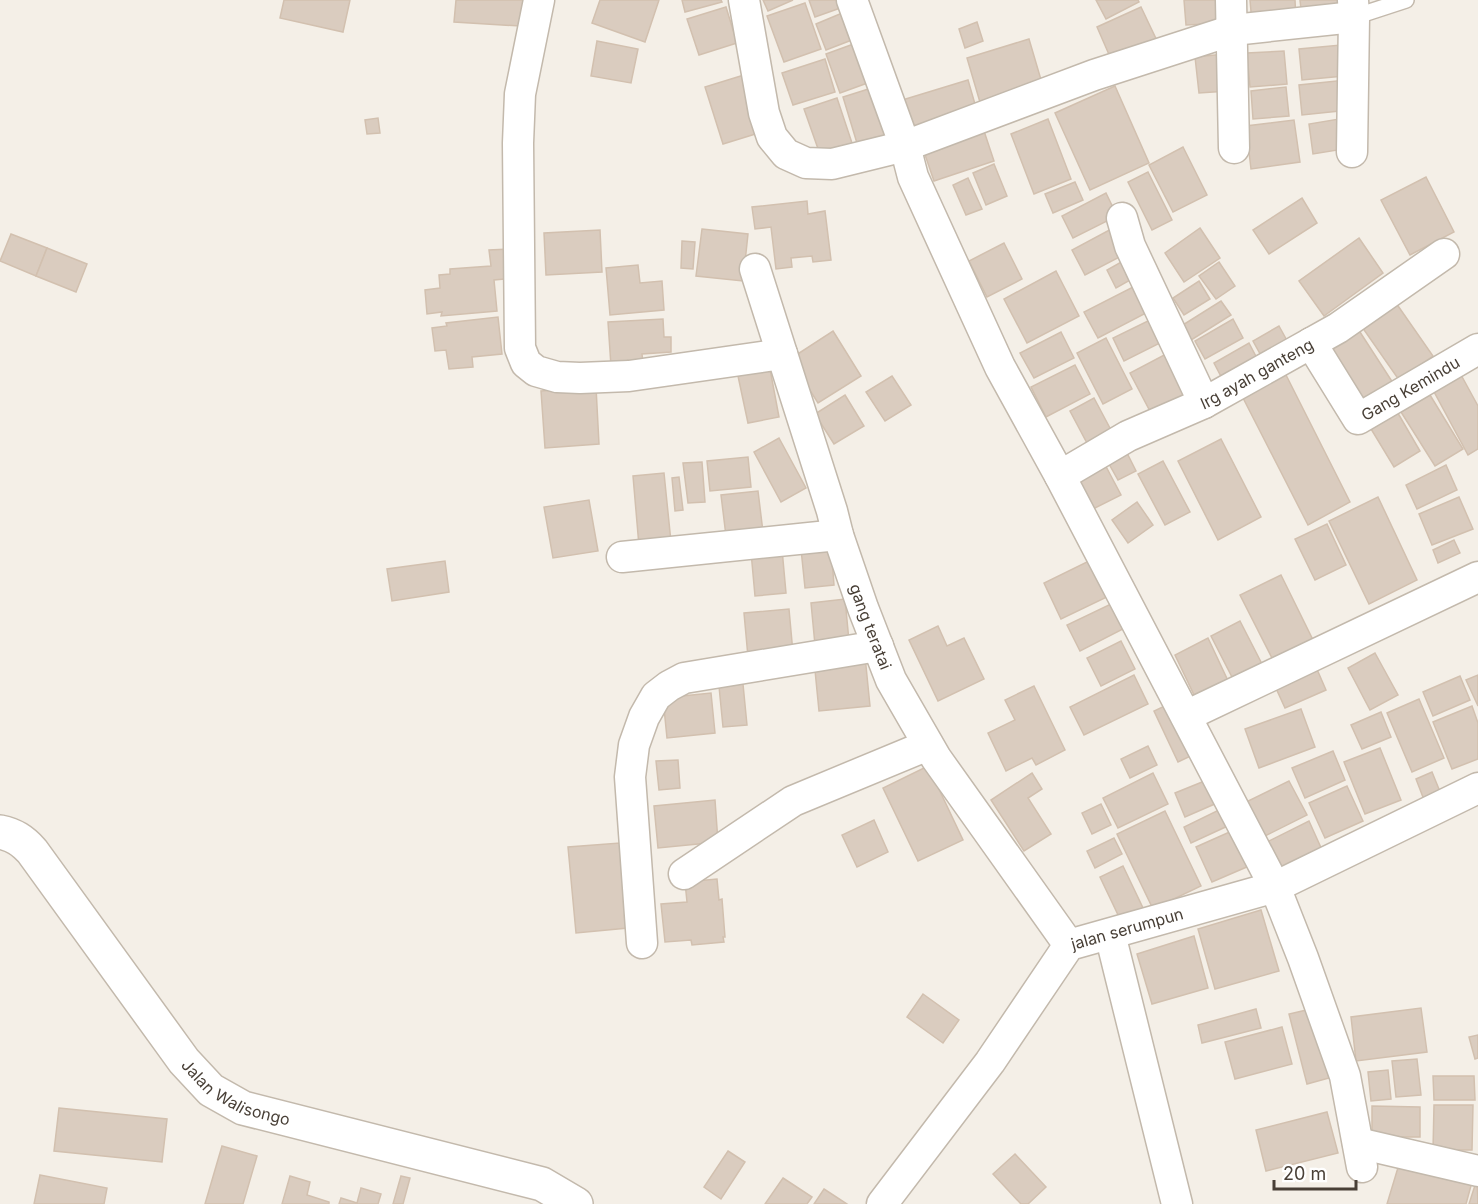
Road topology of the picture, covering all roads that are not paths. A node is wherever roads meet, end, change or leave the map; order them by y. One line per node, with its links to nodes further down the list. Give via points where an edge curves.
1 (539, 0): 16 (street, via 520,94 518,143 520,348 526,363 536,371 580,378 629,376)
2 (744, 0): 8 (street, via 764,113 772,137 786,154 806,163 832,164)
3 (852, 0): 8 (street)
4 (1232, 0): 7 (street)
5 (1406, 0): 6 (lane)
6 (1353, 9): 7 (street); 10 (street)
7 (1233, 30): 8 (street, via 1094,75); 9 (street)
8 (904, 146): 18 (street, via 913,177 1000,367)
9 (1233, 148)
10 (1352, 152)
11 (1122, 218): 17 (street, via 1130,246)
12 (1444, 254): 14 (street, lrg ayah ganteng)
13 (755, 269): 16 (street, gang teratai)
14 (1311, 343): 15 (street, Gang Kemindu, via 1358,419); 17 (street, lrg ayah ganteng)
15 (1478, 349)
16 (782, 354): 19 (street, gang teratai)
17 (1204, 403): 18 (street, lrg ayah ganteng, via 1128,436)
18 (1060, 476): 23 (street)
19 (838, 536): 20 (street); 22 (street, gang teratai)
20 (622, 557)
21 (1478, 577): 23 (street)
22 (878, 646): 24 (street, gang teratai, via 891,680); 30 (street, via 684,678 656,696 634,745 630,777)
23 (1186, 716): 28 (street)
24 (928, 746): 27 (street, via 793,801); 31 (street, gang teratai)
25 (1478, 788): 28 (street, jalan serumpun)
26 (0, 832): 33 (street, Jalan Walisongo, via 15,836 32,851 184,1061 211,1090 243,1108 542,1184)
27 (684, 874)
28 (1275, 887): 29 (street, jalan serumpun); 32 (street, via 1345,1076 1360,1155)
29 (1110, 934): 31 (street, jalan serumpun); 35 (street)
30 (642, 944)
31 (1069, 945): 34 (street, jalan serumpun, via 990,1062)
32 (1478, 1171)
33 (576, 1204)
34 (882, 1204)
35 (1177, 1204)

